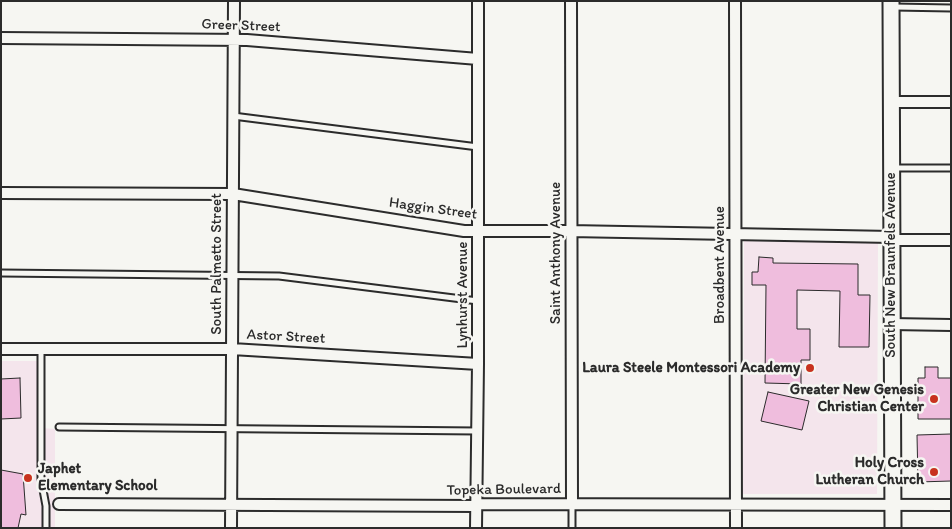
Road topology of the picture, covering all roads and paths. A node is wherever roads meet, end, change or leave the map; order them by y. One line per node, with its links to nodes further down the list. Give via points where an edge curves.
1 (234, 1): 8 (street, South Palmetto Street)
2 (478, 1): 9 (street, Lynhurst Avenue)
3 (571, 1): 19 (street, Saint Anthony Avenue)
4 (735, 1): 20 (street, Broadbent Avenue)
5 (891, 4): 6 (lane); 10 (main road, South New Braunfels Avenue)
6 (951, 8)
7 (1, 38): 8 (street, Greer Street)
8 (234, 40): 9 (street, Greer Street); 12 (street, South Palmetto Street)
9 (478, 59): 13 (street, Lynhurst Avenue)
10 (890, 102): 11 (street); 14 (main road, South New Braunfels Avenue)
11 (951, 102)
12 (233, 116): 13 (lane); 17 (street, South Palmetto Street)
13 (478, 147): 18 (street, Lynhurst Avenue)
14 (891, 168): 15 (lane); 21 (main road, South New Braunfels Avenue)
15 (951, 168)
16 (1, 193): 17 (street, Haggin Street)
17 (233, 194): 18 (street, Haggin Street); 24 (street, South Palmetto Street)
18 (478, 231): 19 (street, Haggin Street); 25 (street, Lynhurst Avenue)
19 (570, 231): 20 (street, Haggin Street); 36 (street, Saint Anthony Avenue)
20 (735, 235): 21 (street, Haggin Street); 37 (street, Broadbent Avenue)
21 (892, 239): 22 (street, Haggin Street); 26 (main road, South New Braunfels Avenue)
22 (951, 240)
23 (1, 273): 24 (lane)
24 (232, 275): 25 (lane, via 279,276); 30 (street, South Palmetto Street)
25 (478, 301): 31 (street, Lynhurst Avenue)
26 (891, 324): 27 (street); 39 (main road, South New Braunfels Avenue)
27 (951, 325)
28 (1, 348): 29 (street, Astor Street)
29 (41, 349): 30 (street, Astor Street); 42 (lane, via 41,479)
30 (232, 349): 31 (street, Astor Street); 33 (street, South Palmetto Street)
31 (478, 364): 34 (street, Lynhurst Avenue)
32 (59, 427): 33 (lane)
33 (231, 429): 34 (lane); 38 (street, South Palmetto Street)
34 (477, 432): 41 (street, Lynhurst Avenue)
35 (59, 504): 38 (street, Topeka Boulevard)
36 (572, 504): 37 (street, Topeka Boulevard); 41 (street, Topeka Boulevard); 45 (lane)
37 (736, 504): 39 (street, Topeka Boulevard); 46 (street, Broadbent Avenue)
38 (231, 505): 41 (street, Topeka Boulevard); 43 (street, South Palmetto Street)
39 (893, 505): 40 (street, Topeka Boulevard); 47 (main road, South New Braunfels Avenue)
40 (951, 505)
41 (476, 506): 44 (street, Lynhurst Avenue)
42 (46, 528)
43 (231, 528)
44 (476, 528)
45 (572, 528)
46 (736, 528)
47 (893, 528)

